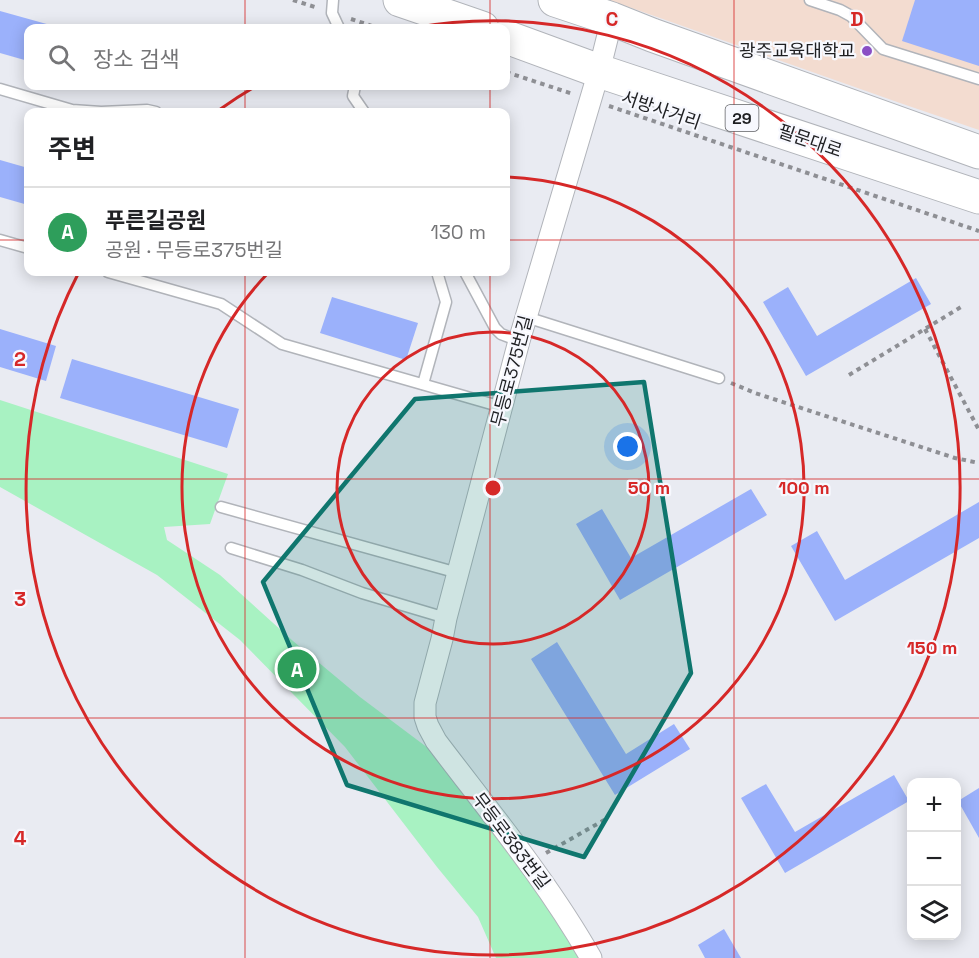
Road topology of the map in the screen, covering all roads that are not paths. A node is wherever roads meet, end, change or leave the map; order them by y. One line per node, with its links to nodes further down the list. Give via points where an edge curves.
1 (333, 0): 6 (lane, via 332,13)
2 (400, 0): 7 (main road)
3 (555, 0): 5 (main road)
4 (810, 0): 9 (lane, via 851,16 883,49)
5 (614, 14): 10 (street, 무등로375번길); 15 (main road, via 652,35)
6 (337, 24)
7 (470, 24)
8 (510, 39): 10 (main road, 필문대로 / 29)
9 (979, 79)
10 (595, 86): 16 (main road, 필문대로 / 29); 22 (street, 무등로375번길)
11 (0, 89): 13 (lane)
12 (354, 90): 14 (lane, via 353,96)
13 (62, 108)
14 (361, 108)
15 (979, 152)
16 (979, 197)
17 (0, 240): 18 (lane)
18 (24, 247)
19 (122, 276): 25 (lane, via 221,304 282,344)
20 (438, 276): 25 (lane, via 446,302)
21 (467, 276): 23 (lane, via 495,328)
22 (526, 317): 23 (street, 무등로375번길); 24 (lane)
23 (519, 341): 26 (street, 무등로375번길)
24 (719, 378)
25 (423, 384): 26 (lane)
26 (502, 407): 29 (street, 무등로375번길)
27 (221, 507): 29 (lane)
28 (231, 548): 30 (lane)
29 (458, 573): 30 (street, 무등로375번길)
30 (446, 618): 31 (street, 무등로375번길, via 425,703)
31 (428, 726): 32 (street, 무등로383번길, via 528,863)
32 (591, 958)

